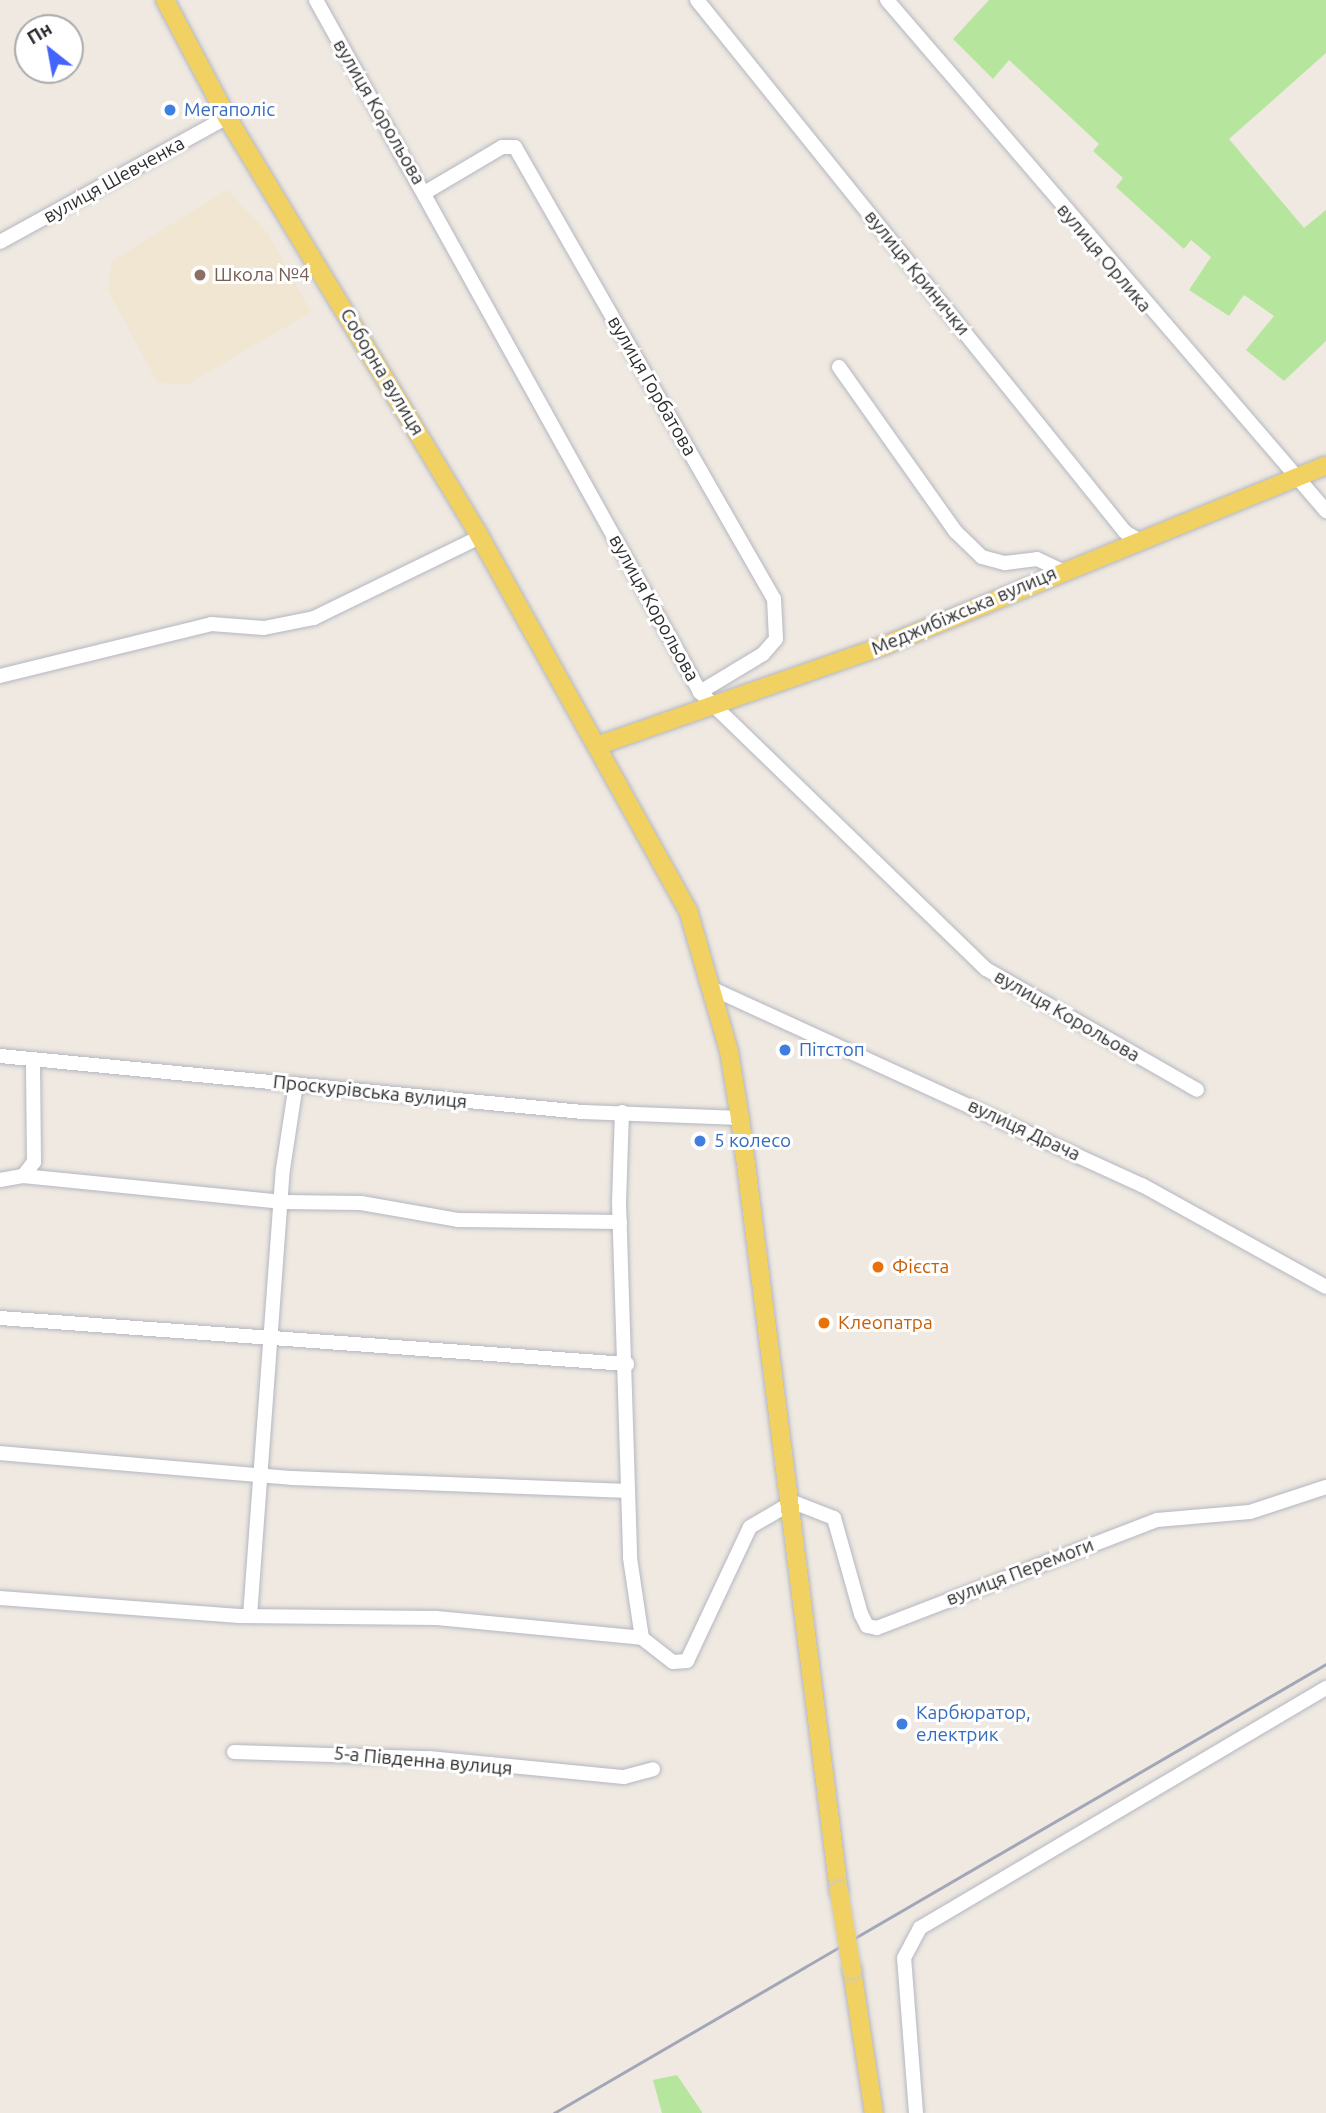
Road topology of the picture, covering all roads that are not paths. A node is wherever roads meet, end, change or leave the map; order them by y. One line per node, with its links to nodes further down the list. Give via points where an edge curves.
1 (165, 0): 5 (main road, Соборна вулиця)
2 (316, 0): 6 (street, вулиця Корольова)
3 (697, 0): 13 (street, вулиця Кринички, via 1125,532)
4 (887, 0): 10 (street, вулиця Орлика, via 1219,394)
5 (228, 117): 7 (street, вулиця Шевченка); 12 (main road, Соборна вулиця)
6 (426, 192): 16 (street, вулиця Корольова); 16 (street, вулиця Горбатова, via 502,146 515,146 774,599 776,639)
7 (0, 242)
8 (839, 367): 14 (street, via 957,532 982,557 1005,563 1037,559)
9 (1326, 465): 10 (main road, Меджибіжська вулиця)
10 (1297, 476): 11 (street, вулиця Орлика); 13 (main road, Меджибіжська вулиця)
11 (1326, 511)
12 (480, 537): 15 (street, via 314,618 264,628 211,624); 17 (main road, Соборна вулиця)
13 (1140, 541): 14 (main road, Меджибіжська вулиця)
14 (1061, 570): 16 (main road, Меджибіжська вулиця, via 887,645)
15 (0, 676)
16 (706, 699): 17 (main road, Меджибіжська вулиця); 22 (street, вулиця Корольова, via 986,969)
17 (599, 745): 18 (main road, Соборна вулиця, via 688,909)
18 (713, 989): 24 (main road, Соборна вулиця); 29 (street, вулиця Драча, via 1142,1185)
19 (0, 1056): 20 (street, Проскурівська вулиця)
20 (33, 1060): 21 (street, Проскурівська вулиця); 25 (street, via 34,1162)
21 (296, 1084): 23 (street, Проскурівська вулиця); 27 (street)
22 (1197, 1090)
23 (622, 1112): 24 (street, Проскурівська вулиця); 28 (street)
24 (740, 1118): 37 (main road, Соборна вулиця)
25 (23, 1176): 26 (street); 27 (street)
26 (0, 1180)
27 (284, 1202): 28 (street, via 361,1203 458,1220); 31 (street)
28 (620, 1222): 32 (street)
29 (1326, 1287)
30 (0, 1318): 31 (street)
31 (275, 1334): 32 (street); 34 (street)
32 (627, 1364): 36 (street)
33 (0, 1453): 34 (street)
34 (264, 1473): 36 (street, via 507,1490); 39 (street)
35 (1326, 1487): 37 (street, вулиця Перемоги, via 1250,1512 1157,1520 877,1628 861,1614 834,1518)
36 (628, 1491): 40 (street, via 634,1604)
37 (793, 1502): 40 (street, via 750,1527 687,1661 664,1657); 44 (main road, Соборна вулиця, bridge, via 839,1891)
38 (0, 1598): 39 (street)
39 (250, 1616): 40 (street, via 436,1618)
40 (642, 1638)
41 (1326, 1688): 45 (street, via 920,1928 904,1958)
42 (234, 1752): 43 (street, 5-а Південна вулиця, via 429,1758 624,1777)
43 (653, 1769)
44 (874, 2113)
45 (916, 2113)

